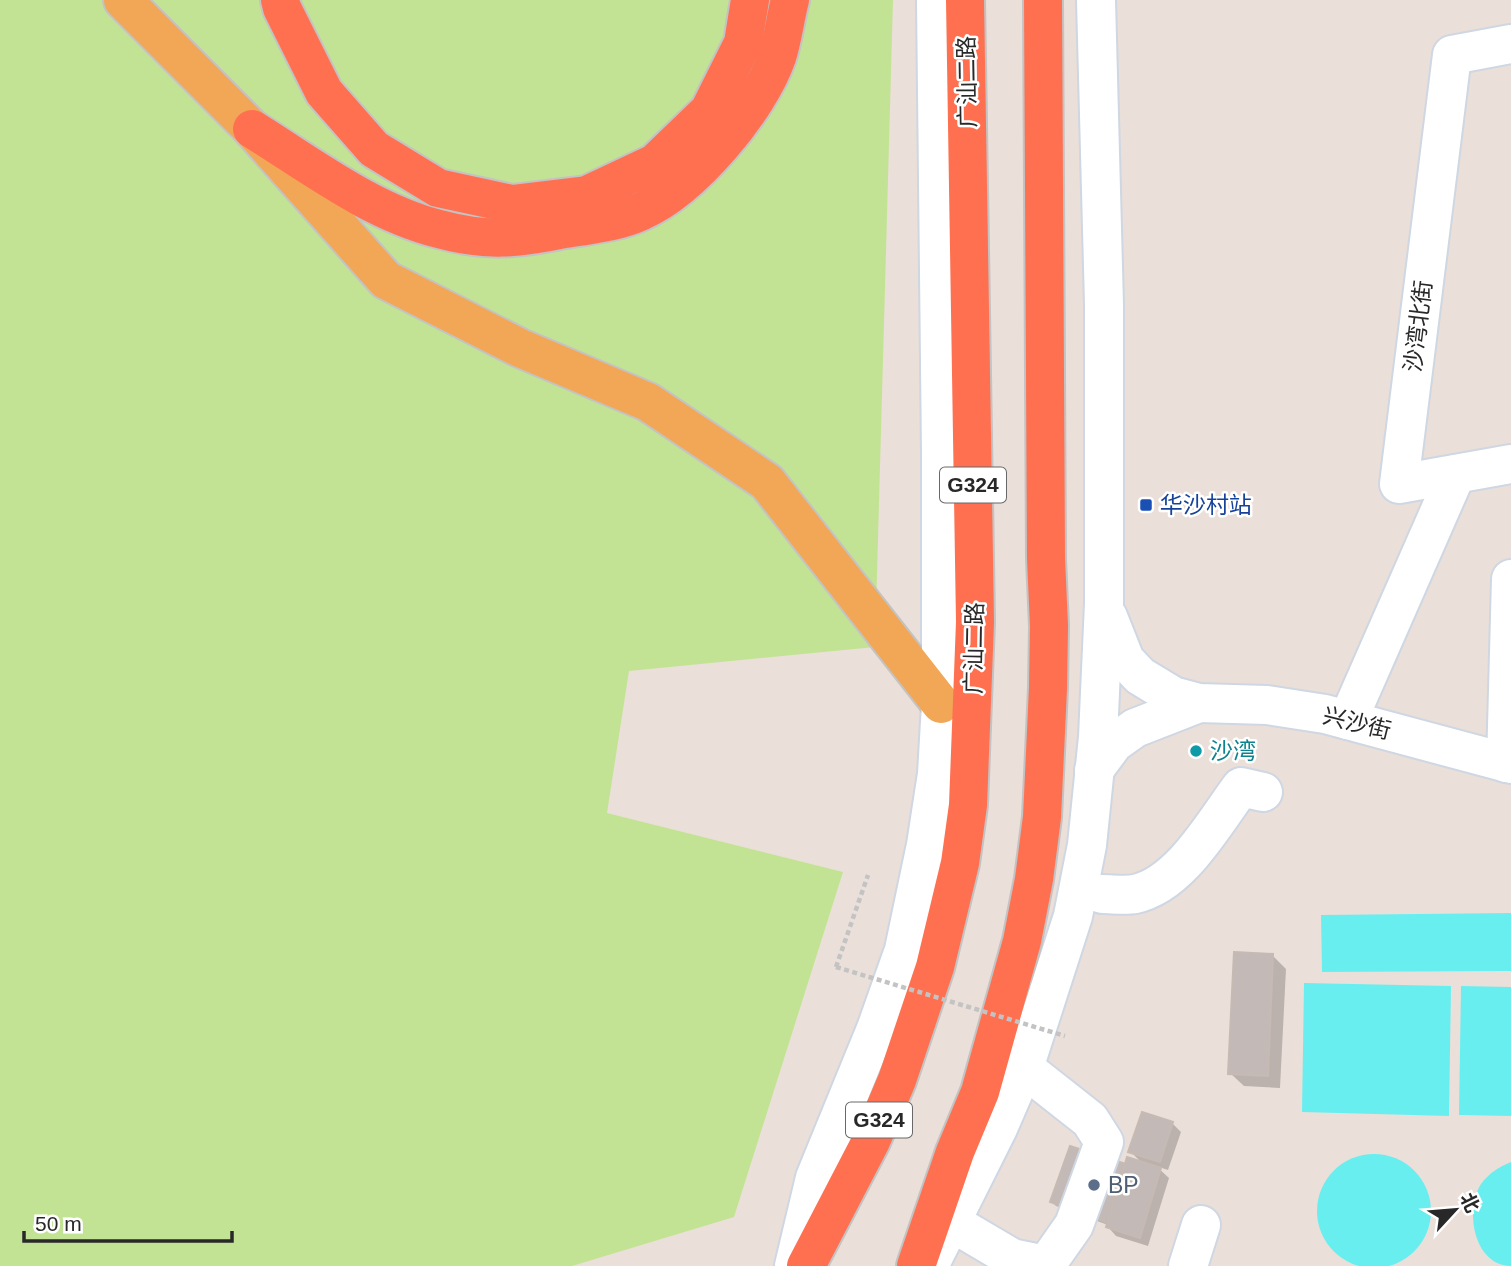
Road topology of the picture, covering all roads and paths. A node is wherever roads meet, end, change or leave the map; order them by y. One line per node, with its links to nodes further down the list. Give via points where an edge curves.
1 (123, 0): 10 (main road)
2 (280, 0): 3 (highway, via 324,92 374,149 438,188 512,204 587,195 655,163 709,111 743,43)
3 (750, 0)
4 (790, 0): 10 (highway, via 776,58 725,142 679,188 642,211 600,223 526,237 480,239 436,229 385,209)
5 (936, 0): 16 (street)
6 (965, 0): 28 (highway, 广汕二路 / G324, via 975,573 968,805 960,863 935,967 897,1080)
7 (1043, 0): 29 (highway, via 1049,626 1042,817 1022,941 1007,997 980,1092)
8 (1096, 0): 14 (street, via 1104,305)
9 (1511, 44): 12 (street, 沙湾北街, via 1452,55 1399,484)
10 (252, 129): 16 (main road, via 386,280 520,348 648,402 767,482)
11 (1511, 464): 12 (street, 沙湾北街)
12 (1455, 474): 17 (street)
13 (1511, 579): 18 (street)
14 (1104, 603): 15 (street, via 1115,640 1140,676 1173,696); 19 (street)
15 (1199, 703): 17 (street, 兴沙街, via 1267,705); 19 (street, via 1135,728 1114,743)
16 (941, 704): 27 (street, via 937,774 904,950 815,1178)
17 (1348, 720): 18 (street, 兴沙街)
18 (1509, 764)
19 (1094, 770): 24 (street, via 1087,845 1073,916)
20 (1263, 792): 22 (street, via 1241,787 1180,868 1159,885 1134,894)
21 (869, 875): 23 (path, bridge, via 836,967)
22 (1102, 894)
23 (1065, 1036)
24 (1024, 1068): 25 (street); 31 (street, via 1090,1120 1104,1142 1074,1225)
25 (951, 1222): 30 (street); 31 (street, via 1012,1258)
26 (1201, 1225): 32 (street)
27 (794, 1266)
28 (806, 1266)
29 (916, 1266)
30 (929, 1266)
31 (1046, 1266)
32 (1188, 1266)

